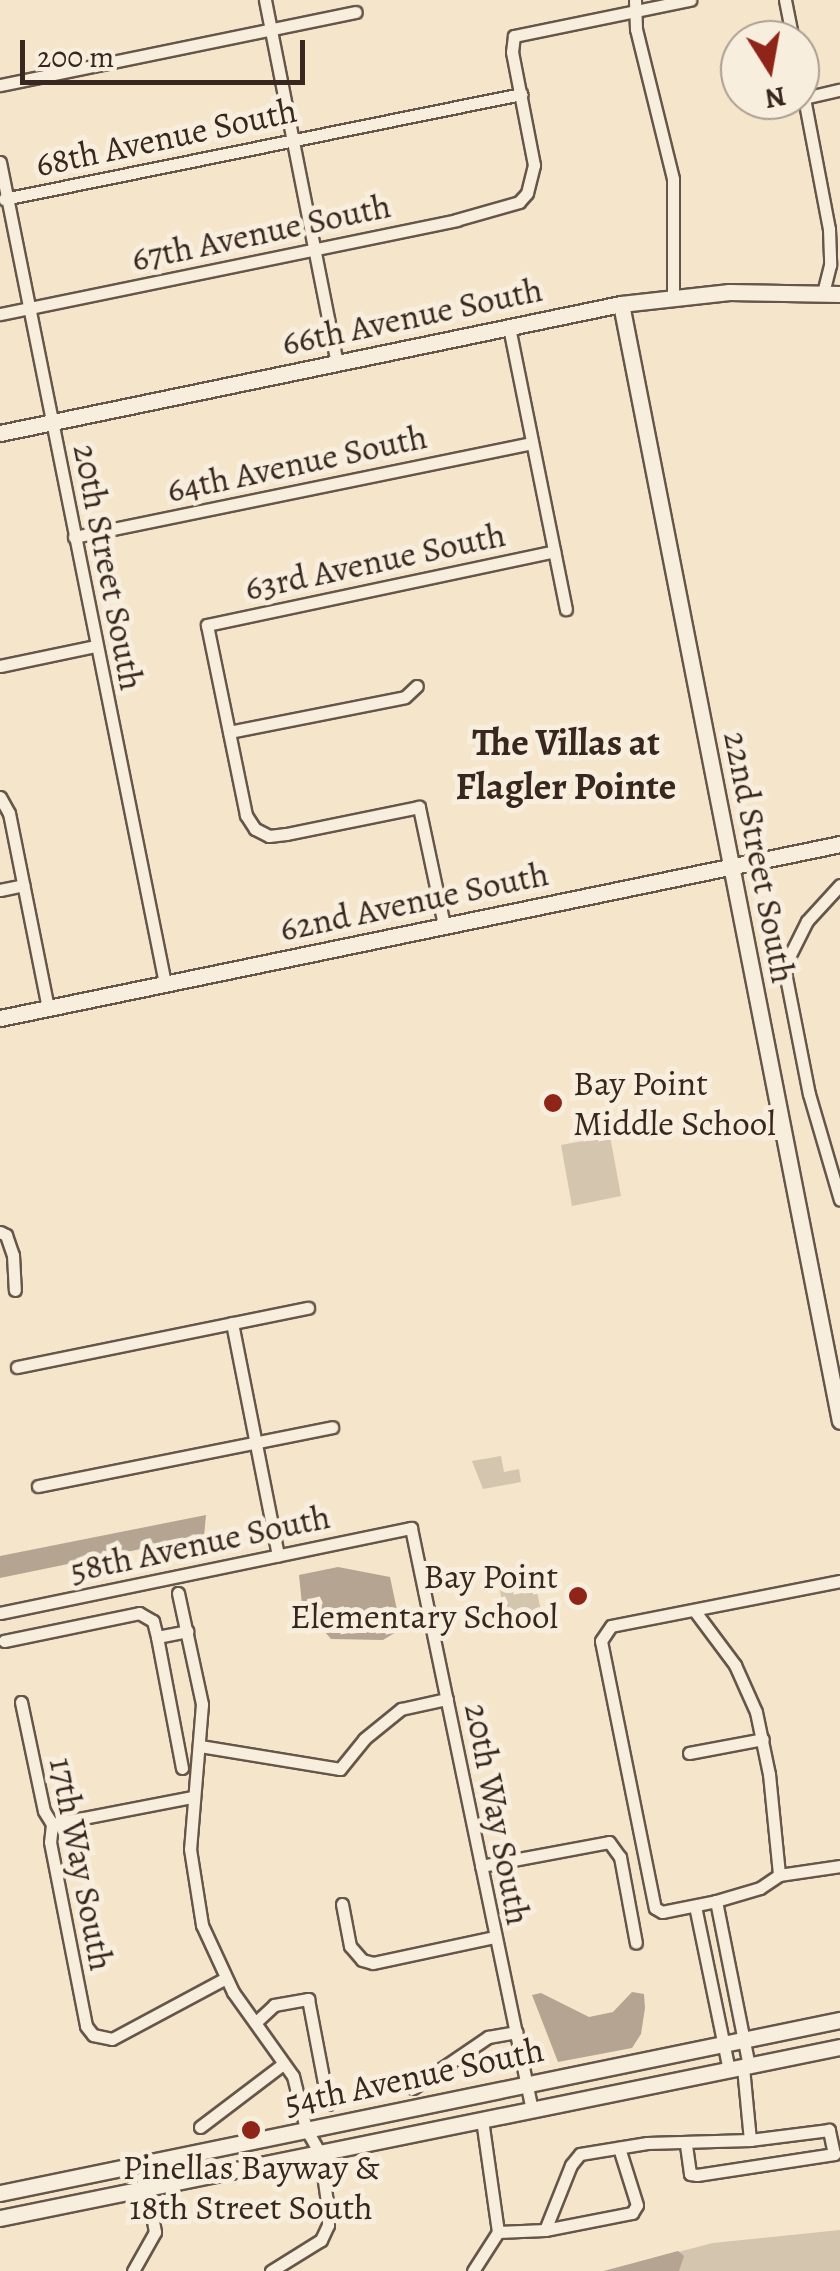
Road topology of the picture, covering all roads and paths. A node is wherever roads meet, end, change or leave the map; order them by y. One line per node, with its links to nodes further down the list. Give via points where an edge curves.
1 (265, 0): 5 (street)
2 (690, 0): 3 (street)
3 (636, 5): 7 (street, via 514,36); 15 (street, via 636,29 674,179)
4 (356, 12): 5 (street)
5 (271, 30): 6 (street); 9 (street)
6 (0, 84)
7 (520, 94): 9 (street, 68th Avenue South); 13 (street, 67th Avenue South, via 534,165 527,193 502,209)
8 (809, 120): 12 (street)
9 (293, 139): 11 (street, 68th Avenue South); 13 (street)
10 (0, 162): 11 (street, 20th Street South)
11 (4, 199): 17 (street, 20th Street South)
12 (834, 228): 14 (street)
13 (315, 248): 17 (street, 67th Avenue South); 20 (street)
14 (832, 293): 15 (street, 66th Avenue South)
15 (672, 297): 16 (street, 66th Avenue South)
16 (621, 304): 19 (street, 66th Avenue South); 33 (street, 22nd Street South)
17 (29, 308): 18 (street, 67th Avenue South); 21 (street, 20th Street South)
18 (0, 314)
19 (509, 327): 20 (street, 66th Avenue South); 23 (street)
20 (337, 362): 21 (street, 66th Avenue South)
21 (52, 422): 22 (street, 66th Avenue South); 24 (street, 20th Street South)
22 (0, 433)
23 (531, 443): 24 (street, 64th Avenue South); 25 (street)
24 (74, 537): 27 (street, 20th Street South)
25 (554, 551): 26 (street); 30 (street, 63rd Avenue South, via 207,625)
26 (566, 608)
27 (96, 646): 28 (street); 38 (street, 20th Street South)
28 (0, 666)
29 (417, 686): 30 (street, via 405,697)
30 (229, 732): 37 (street, via 246,815 269,836 419,807)
31 (0, 798): 34 (street)
32 (840, 844): 33 (street, 62nd Avenue South)
33 (731, 866): 37 (street, 62nd Avenue South); 47 (street, 22nd Street South)
34 (24, 885): 36 (street); 39 (street)
35 (840, 886): 41 (street, via 807,922 784,967 809,1094)
36 (0, 890)
37 (444, 925): 38 (street, 62nd Avenue South)
38 (165, 983): 39 (street, 62nd Avenue South)
39 (48, 1008): 40 (street, 62nd Avenue South)
40 (0, 1018)
41 (840, 1200)
42 (0, 1232): 43 (street, via 14,1254)
43 (14, 1290)
44 (308, 1308): 45 (street)
45 (232, 1324): 46 (street); 49 (street)
46 (17, 1367)
47 (840, 1421)
48 (332, 1427): 49 (street)
49 (254, 1442): 50 (street); 52 (street)
50 (38, 1486)
51 (411, 1528): 52 (street, 58th Avenue South); 60 (street, 20th Way South)
52 (278, 1556): 56 (street, 58th Avenue South)
53 (840, 1581): 55 (street)
54 (178, 1593): 57 (street)
55 (694, 1610): 62 (street, via 736,1665); 73 (street, via 604,1631 601,1640 650,1896 662,1912)
56 (0, 1613)
57 (188, 1632): 58 (street); 63 (street, via 202,1704)
58 (158, 1637): 59 (street, via 153,1622 139,1613); 65 (street)
59 (4, 1641)
60 (446, 1699): 63 (street, via 401,1708 340,1769); 68 (street, 20th Way South)
61 (21, 1702): 67 (street, 17th Way South)
62 (763, 1739): 64 (street); 70 (street)
63 (200, 1746): 66 (street)
64 (689, 1753)
65 (182, 1768)
66 (192, 1797): 67 (street); 76 (street, via 190,1849 199,1909)
67 (52, 1824): 76 (street, 17th Way South, via 86,2026 93,2035 112,2039)
68 (480, 1866): 74 (street, 20th Way South); 75 (street, via 610,1842 620,1856)
69 (840, 1866): 70 (street)
70 (780, 1875): 71 (street)
71 (716, 1902): 73 (street); 80 (street)
72 (342, 1904): 74 (street, via 350,1946 362,1960)
73 (695, 1906): 81 (street)
74 (494, 1937): 79 (street, 20th Way South)
75 (636, 1943)
76 (226, 1978): 78 (street)
77 (840, 2020): 80 (street, 54th Avenue South)
78 (256, 2022): 83 (street); 87 (street, via 274,2005 308,2000)
79 (517, 2032): 85 (street, 20th Way South); 86 (street, via 488,2037)
80 (744, 2039): 81 (street, 54th Avenue South); 84 (street)
81 (724, 2043): 84 (street); 85 (street, 54th Avenue South)
82 (840, 2047): 84 (street, 54th Avenue South)
83 (283, 2064): 90 (street); 91 (street)
84 (741, 2067): 88 (street, 54th Avenue South); 92 (street)
85 (528, 2083): 88 (street, 20th Way South); 91 (street, 54th Avenue South)
86 (414, 2088)
87 (328, 2104)
88 (532, 2110): 89 (street, 54th Avenue South)
89 (482, 2120): 95 (street, 54th Avenue South); 100 (street)
90 (200, 2127)
91 (306, 2129): 95 (street); 97 (street, 54th Avenue South)
92 (750, 2140): 93 (street); 93 (street, via 828,2130 834,2154 697,2175 690,2174)
93 (686, 2144): 94 (street)
94 (619, 2148): 99 (street, via 580,2154); 99 (street, via 637,2205 632,2213)
95 (320, 2153): 96 (street, 54th Avenue South); 102 (street, via 328,2225 321,2240)
96 (147, 2188): 98 (street, 54th Avenue South); 101 (street, via 155,2232)
97 (0, 2193)
98 (0, 2218)
99 (545, 2230): 100 (street)
100 (495, 2238): 103 (street)
101 (133, 2271)
102 (271, 2271)
103 (474, 2271)

